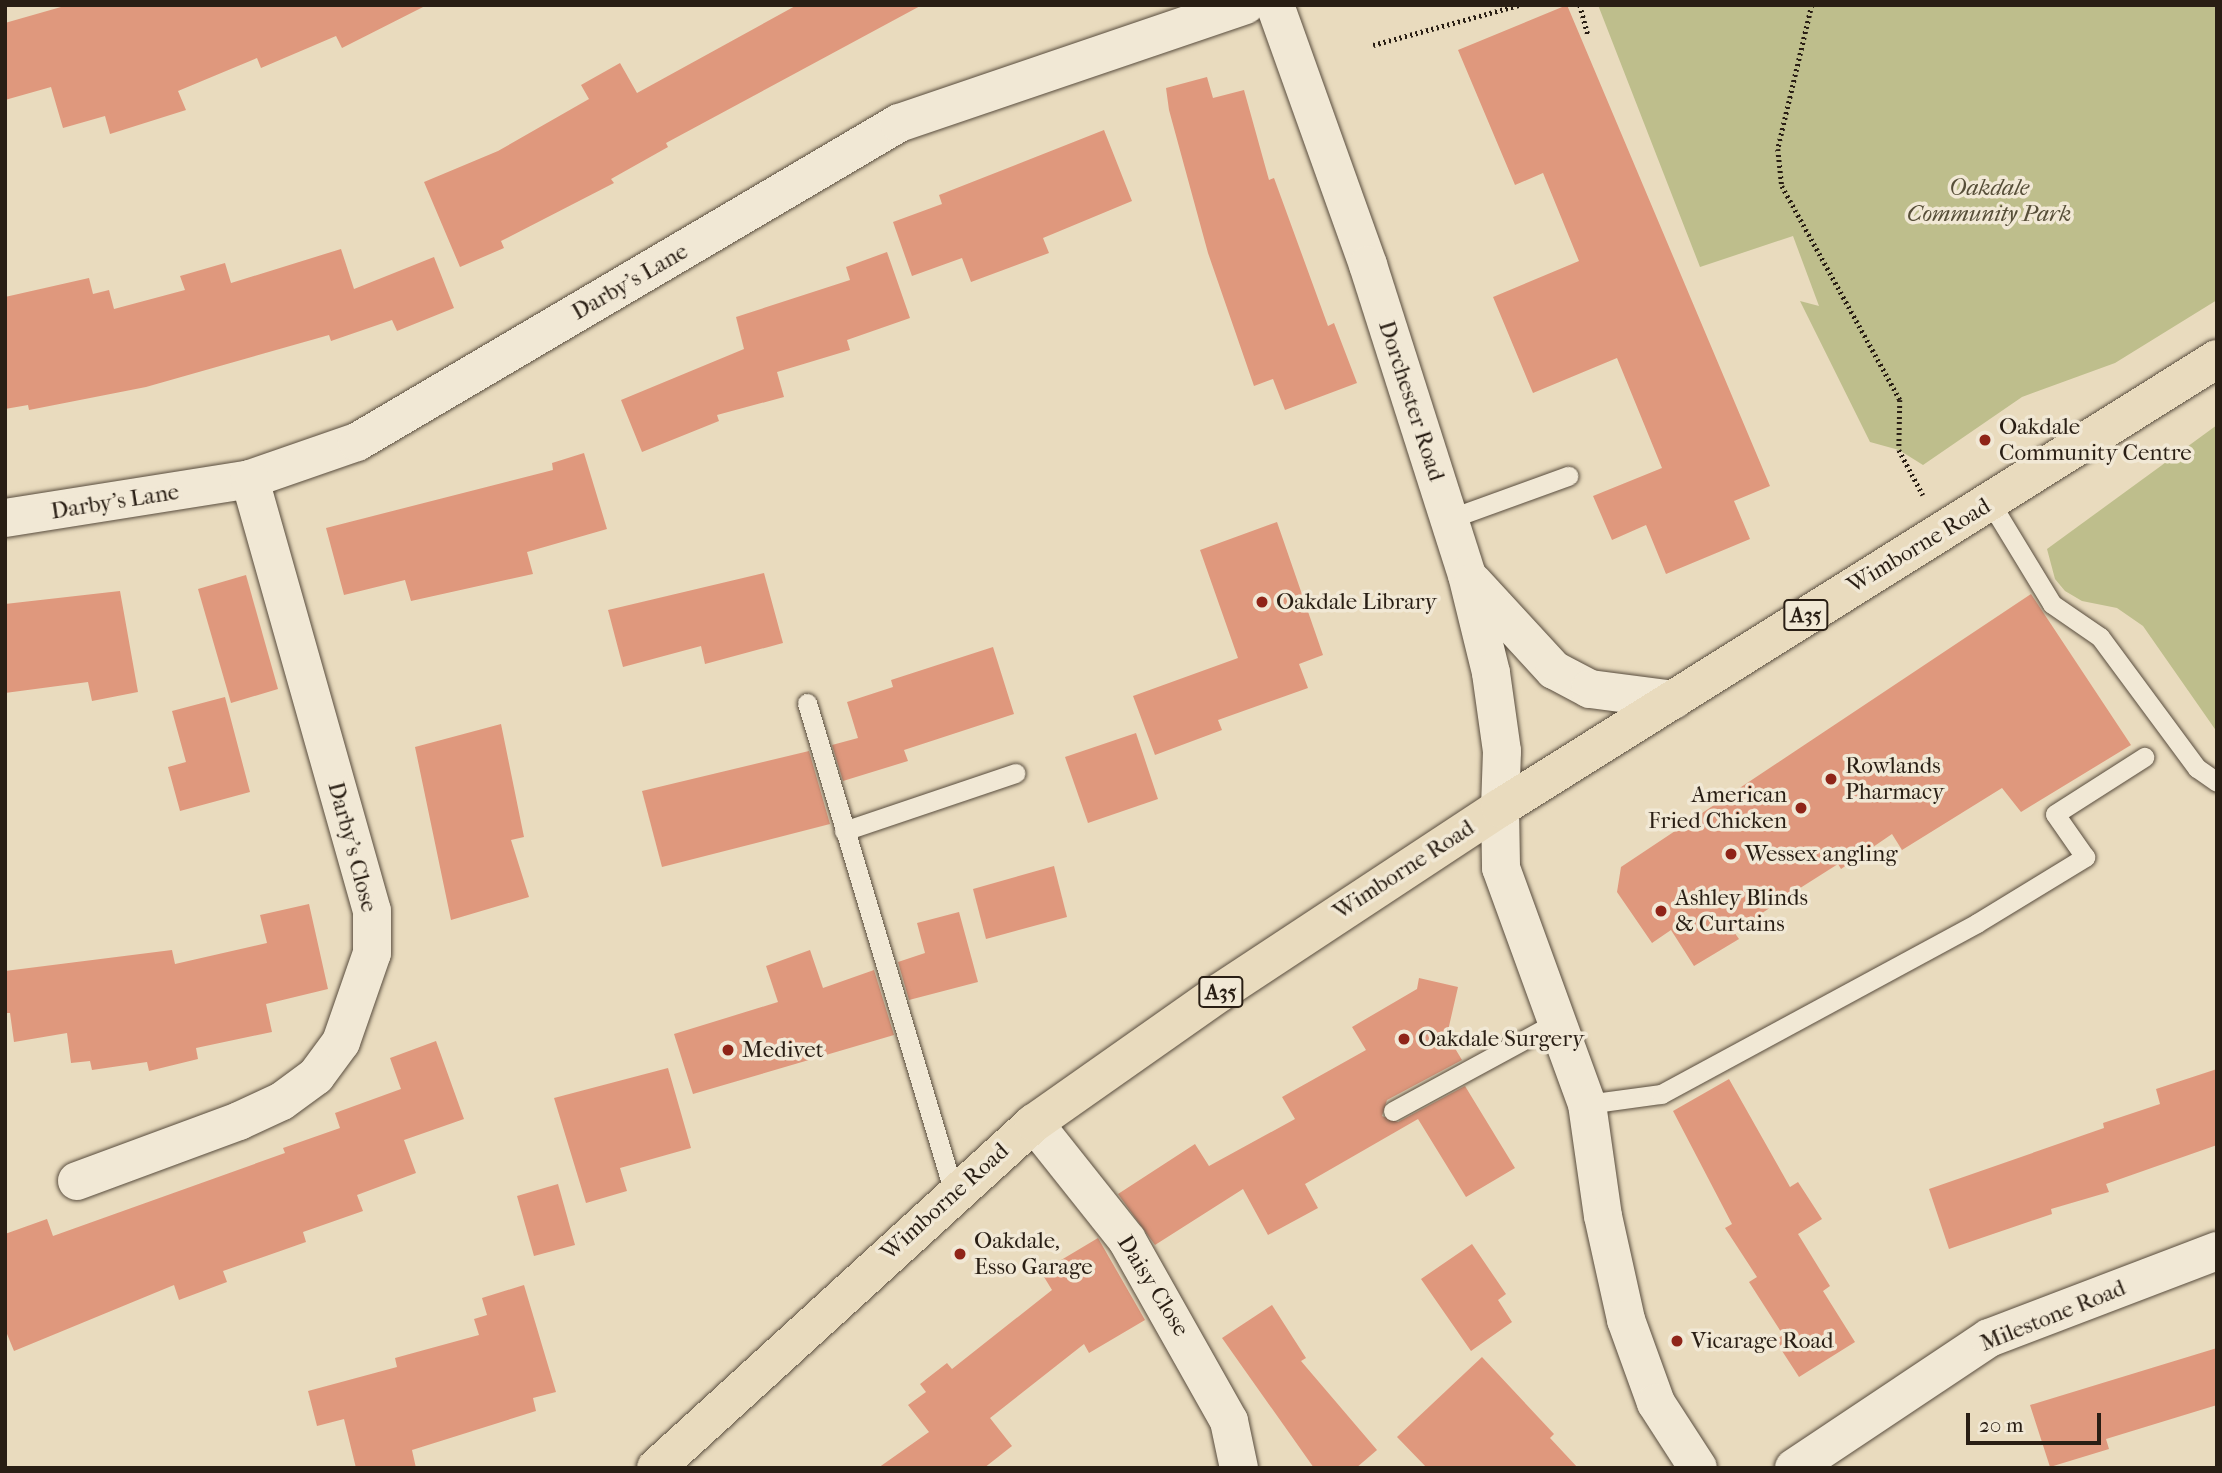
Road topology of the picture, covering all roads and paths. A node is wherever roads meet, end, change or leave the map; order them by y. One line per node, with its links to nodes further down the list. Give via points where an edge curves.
1 (1245, 5): 10 (street, Darby's Lane, via 899,123 357,442)
2 (1275, 5): 13 (street, Dorchester Road, via 1368,265)
3 (1519, 5): 7 (path)
4 (1580, 5): 6 (path)
5 (1812, 5): 14 (path, via 1778,149 1782,186 1900,400 1899,450)
6 (1588, 35)
7 (1373, 45)
8 (2217, 359): 11 (highway, Wimborne Road / A35)
9 (1568, 476): 13 (lane)
10 (250, 479): 12 (street, Darby's Lane); 27 (street, Darby's Close, via 372,911 369,964 341,1042 316,1076 282,1101 239,1121)
11 (1990, 502): 14 (highway, Wimborne Road / A35); 20 (lane, via 2052,604 2100,637 2197,768)
12 (5, 518)
13 (1449, 519): 15 (street, Dorchester Road)
14 (1942, 533): 16 (highway, Wimborne Road / A35)
15 (1467, 575): 16 (street, via 1554,670 1590,689); 21 (street, Dorchester Road, via 1491,673 1502,751)
16 (1673, 700): 21 (highway, Wimborne Road / A35)
17 (807, 703): 22 (lane)
18 (2144, 757): 24 (lane, via 2055,814 2085,857 1977,923 1661,1094)
19 (1015, 773): 22 (lane)
20 (2217, 782)
21 (1500, 807): 23 (street, via 1501,867); 26 (highway, Wimborne Road / A35)
22 (844, 831): 28 (lane)
23 (1555, 1023): 24 (street); 25 (lane)
24 (1587, 1104): 32 (street, via 1603,1216 1626,1320 1656,1403)
25 (1393, 1111)
26 (1034, 1123): 28 (highway, Wimborne Road / A35); 30 (street, Daisy Close, via 1134,1252 1229,1421)
27 (77, 1181)
28 (954, 1193): 31 (highway, Wimborne Road / A35)
29 (2217, 1251): 33 (street, Milestone Road, via 1989,1338)
30 (1239, 1467)
31 (656, 1468)
32 (1698, 1468)
33 (1794, 1468)

